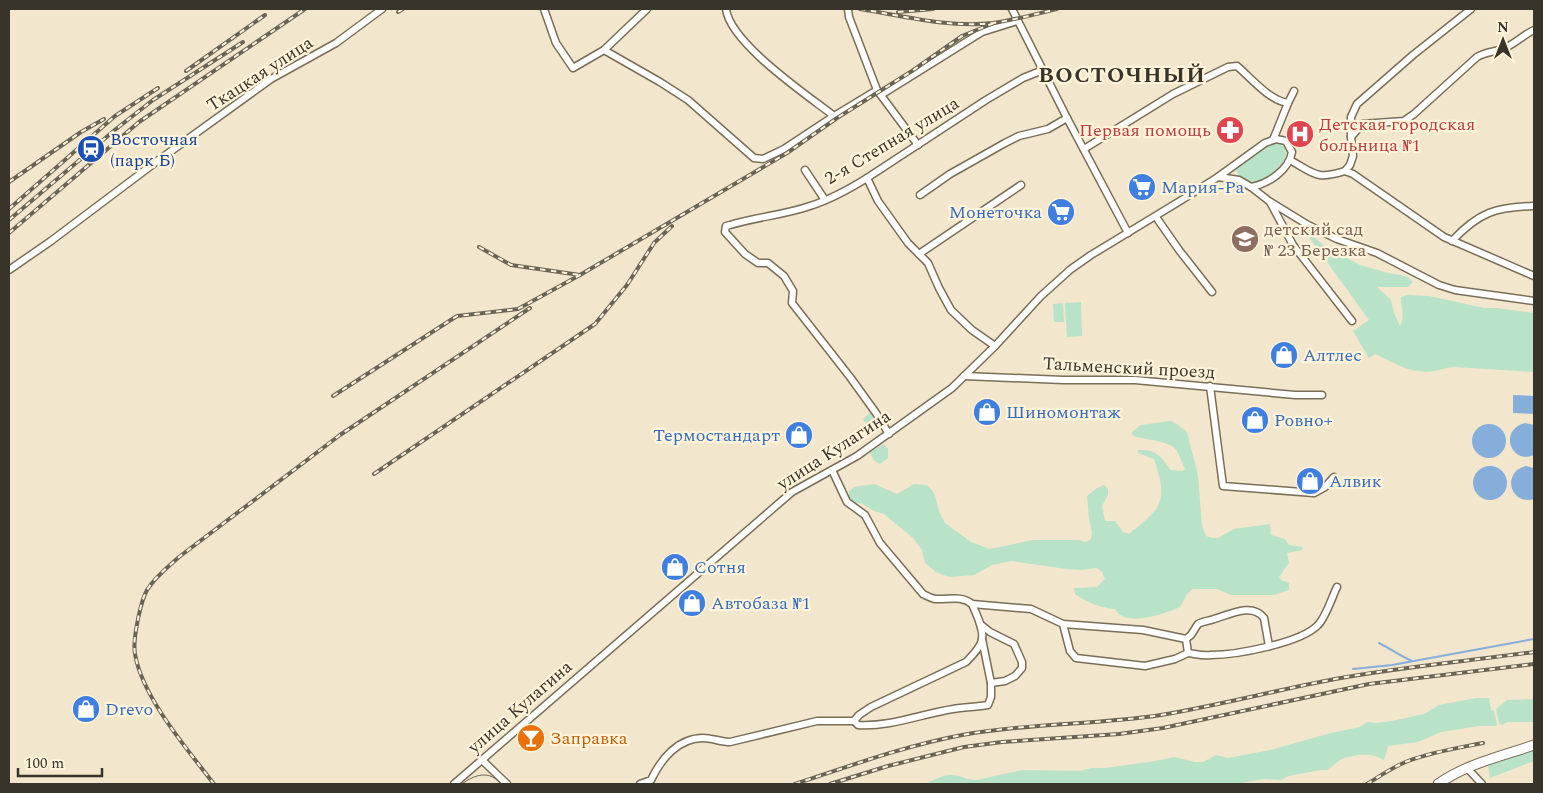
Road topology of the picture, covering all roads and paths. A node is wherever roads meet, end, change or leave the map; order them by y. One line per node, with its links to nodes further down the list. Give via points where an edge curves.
1 (382, 9): 36 (street, Ткацкая улица, via 336,43 271,79 52,242)
2 (544, 9): 10 (street, via 556,43 574,68)
3 (647, 9): 10 (street)
4 (726, 9): 15 (street, via 731,25 760,57)
5 (848, 9): 13 (street, via 848,17)
6 (1012, 9): 8 (street)
7 (1471, 9): 17 (street, via 1357,104 1351,117)
8 (1017, 20): 11 (street); 13 (street, via 982,32)
9 (1534, 30): 17 (street, via 1498,51 1478,57 1404,121 1367,123)
10 (604, 50): 15 (street, via 688,100 754,158 770,156)
11 (1043, 70): 16 (street); 19 (street, 2-я Степная улица, via 986,100)
12 (1294, 91): 14 (street)
13 (879, 92): 15 (street); 19 (street)
14 (1288, 103): 18 (street); 20 (street, via 1276,99 1237,66 1228,67 1173,94)
15 (834, 116)
16 (1067, 118): 20 (street); 28 (street, via 1048,129 1005,143)
17 (1351, 137): 23 (street, via 1353,156)
18 (1273, 140): 21 (street, via 1286,141 1292,152); 24 (street, улица Кулагина)
19 (918, 145): 25 (street, 2-я Степная улица)
20 (1084, 149): 33 (street)
21 (1290, 160): 23 (street, via 1316,175 1328,176); 27 (street, via 1269,180)
22 (805, 170): 29 (street)
23 (1346, 171): 34 (street)
24 (1218, 177): 27 (street, via 1239,180); 32 (street, улица Кулагина)
25 (867, 178): 29 (street, 2-я Степная улица); 35 (street, via 878,201)
26 (1021, 185): 35 (street)
27 (1252, 187): 30 (street)
28 (920, 195)
29 (825, 200): 45 (street, 2-я Степная улица, via 726,226 725,232 745,254 758,263 768,263 784,276 793,291 792,303 850,377)
30 (1269, 201): 39 (street, via 1322,232 1377,253 1439,285); 40 (street, via 1293,245)
31 (1534, 206): 34 (street, via 1488,212)
32 (1156, 217): 33 (street, улица Кулагина); 38 (street)
33 (1128, 233): 41 (street, улица Кулагина, via 1064,275)
34 (1452, 241): 37 (street)
35 (919, 254): 41 (street, via 928,263 951,310)
36 (9, 270)
37 (1534, 276)
38 (1212, 292)
39 (1534, 301)
40 (1352, 321)
41 (995, 346): 42 (street, улица Кулагина)
42 (964, 376): 43 (street, Тальменский проезд, via 1134,380); 45 (street, улица Кулагина)
43 (1210, 386): 44 (street, Тальменский проезд); 47 (street, via 1223,486 1314,493)
44 (1322, 395)
45 (889, 434): 46 (street, улица Кулагина)
46 (832, 470): 49 (street, via 847,502 865,515 880,543 923,594 932,599 956,598); 59 (street, улица Кулагина, via 792,492)
47 (1334, 477)
48 (1337, 586): 54 (street, via 1317,626 1295,638)
49 (972, 604): 50 (street); 51 (street, via 1031,609)
50 (980, 624): 53 (street); 56 (street, via 1014,644 1022,662 1022,668 1015,676)
51 (1063, 624): 52 (street, via 1143,630); 55 (street, via 1070,651 1076,658 1145,666)
52 (1186, 638): 54 (street, via 1198,624 1244,610 1262,615); 55 (street)
53 (982, 639): 56 (street); 57 (street, via 966,662 871,707)
54 (1269, 646): 55 (street, via 1210,656)
55 (1188, 653)
56 (991, 683): 57 (street, via 988,705 952,709 898,722 858,725)
57 (854, 721): 63 (street, via 817,721 730,742 693,739 670,752 651,780)
58 (1534, 745): 60 (main road)
59 (482, 760): 61 (street, улица Кулагина); 62 (street)
60 (1467, 768): 64 (main road); 65 (street)
61 (454, 784)
62 (507, 784)
63 (640, 784)
64 (1438, 784)
65 (1482, 784)

